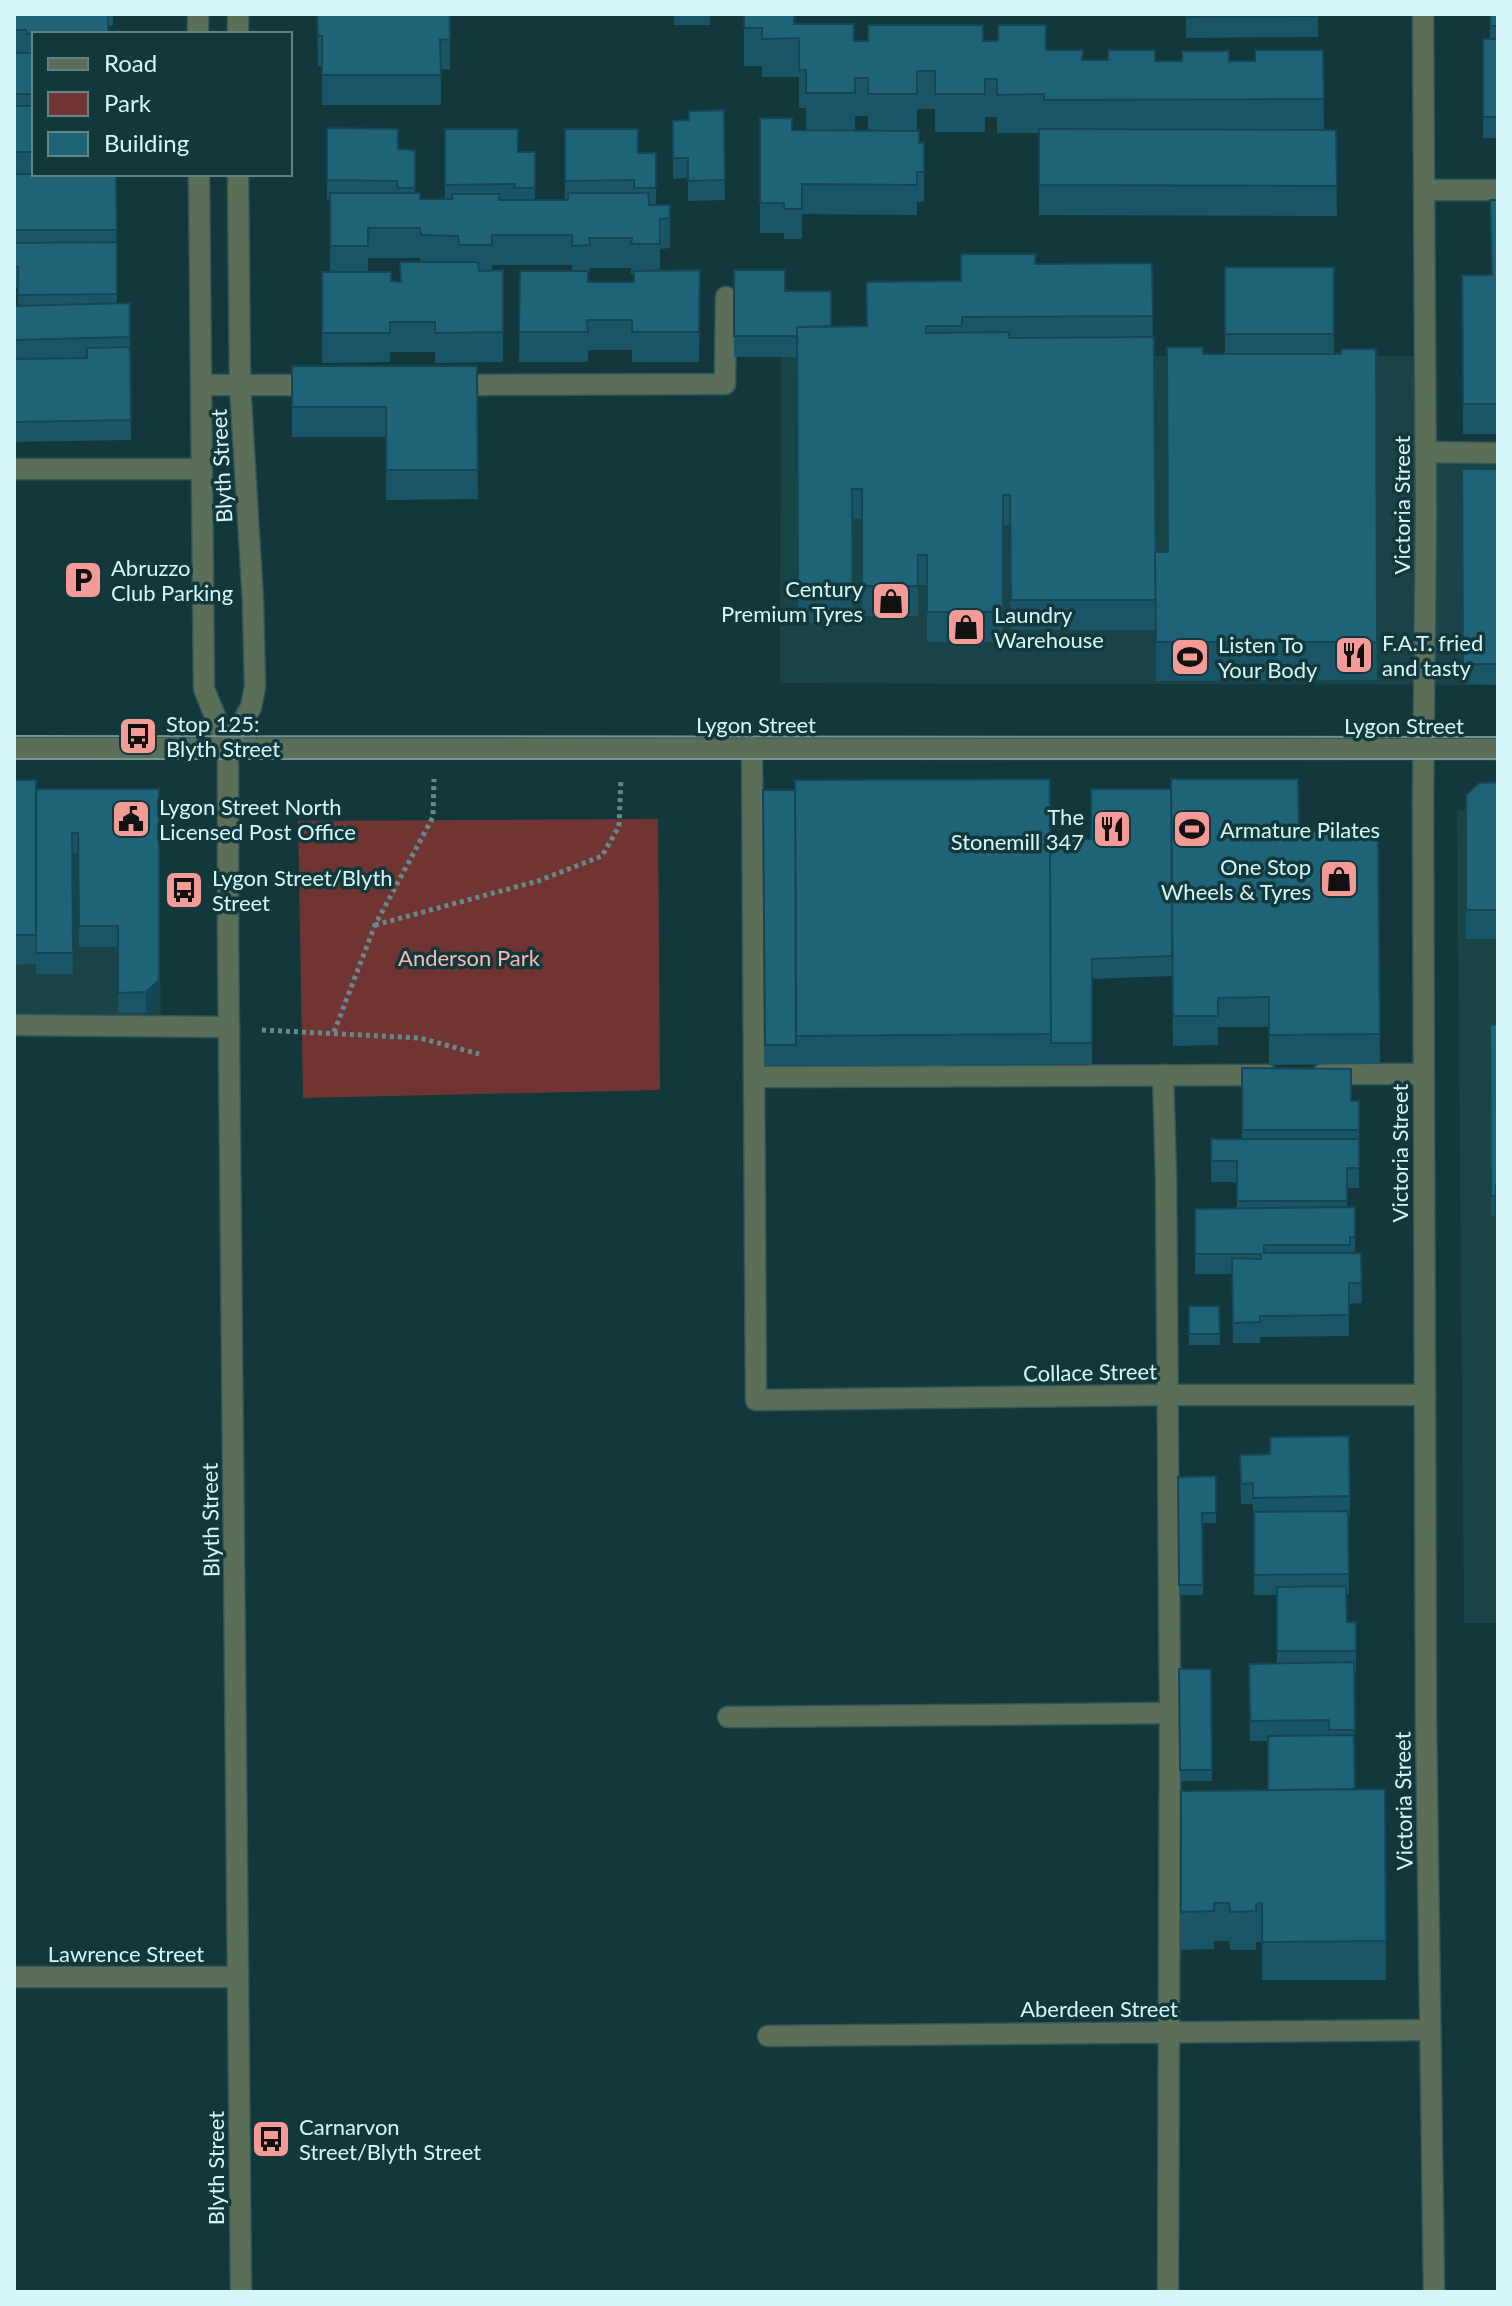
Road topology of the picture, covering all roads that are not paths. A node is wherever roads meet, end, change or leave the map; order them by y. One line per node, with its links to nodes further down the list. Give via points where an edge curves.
1 (1423, 14): 4 (street, Victoria Street)
2 (199, 176): 7 (street, Blyth Street)
3 (238, 176): 8 (street, Blyth Street)
4 (1424, 190): 5 (street); 11 (street, Victoria Street)
5 (1498, 190)
6 (726, 297): 10 (street, via 725,384)
7 (202, 385): 8 (street); 14 (street, Blyth Street)
8 (240, 385): 9 (street); 17 (street, Blyth Street, via 255,687 251,707)
9 (331, 385)
10 (426, 385)
11 (1426, 452): 12 (street); 18 (street, Victoria Street)
12 (1498, 453)
13 (14, 469): 14 (street)
14 (201, 469): 17 (street, Blyth Street, via 204,689)
15 (752, 747): 17 (street, Lygon Street); 18 (street, Lygon Street); 24 (street)
16 (14, 748): 17 (street, Lygon Street)
17 (228, 748): 21 (street, Blyth Street)
18 (1423, 749): 19 (street, Lygon Street); 22 (street, Victoria Street)
19 (1498, 749)
20 (14, 1025): 21 (street)
21 (229, 1027): 30 (street, Blyth Street)
22 (1423, 1074): 23 (street); 26 (street, Victoria Street)
23 (1163, 1075): 24 (street); 25 (street)
24 (754, 1077): 25 (street, Collace Street, via 756,1400)
25 (1167, 1395): 26 (street, Collace Street); 27 (street)
26 (1425, 1395): 31 (street, Victoria Street)
27 (1170, 1713): 28 (street); 32 (street)
28 (728, 1717)
29 (14, 1977): 30 (street, Lawrence Street)
30 (238, 1977): 34 (street, Blyth Street)
31 (1429, 2030): 32 (street, Aberdeen Street); 36 (street, Victoria Street)
32 (1170, 2032): 33 (street, Aberdeen Street); 35 (street)
33 (768, 2036)
34 (241, 2292)
35 (1168, 2292)
36 (1434, 2292)

